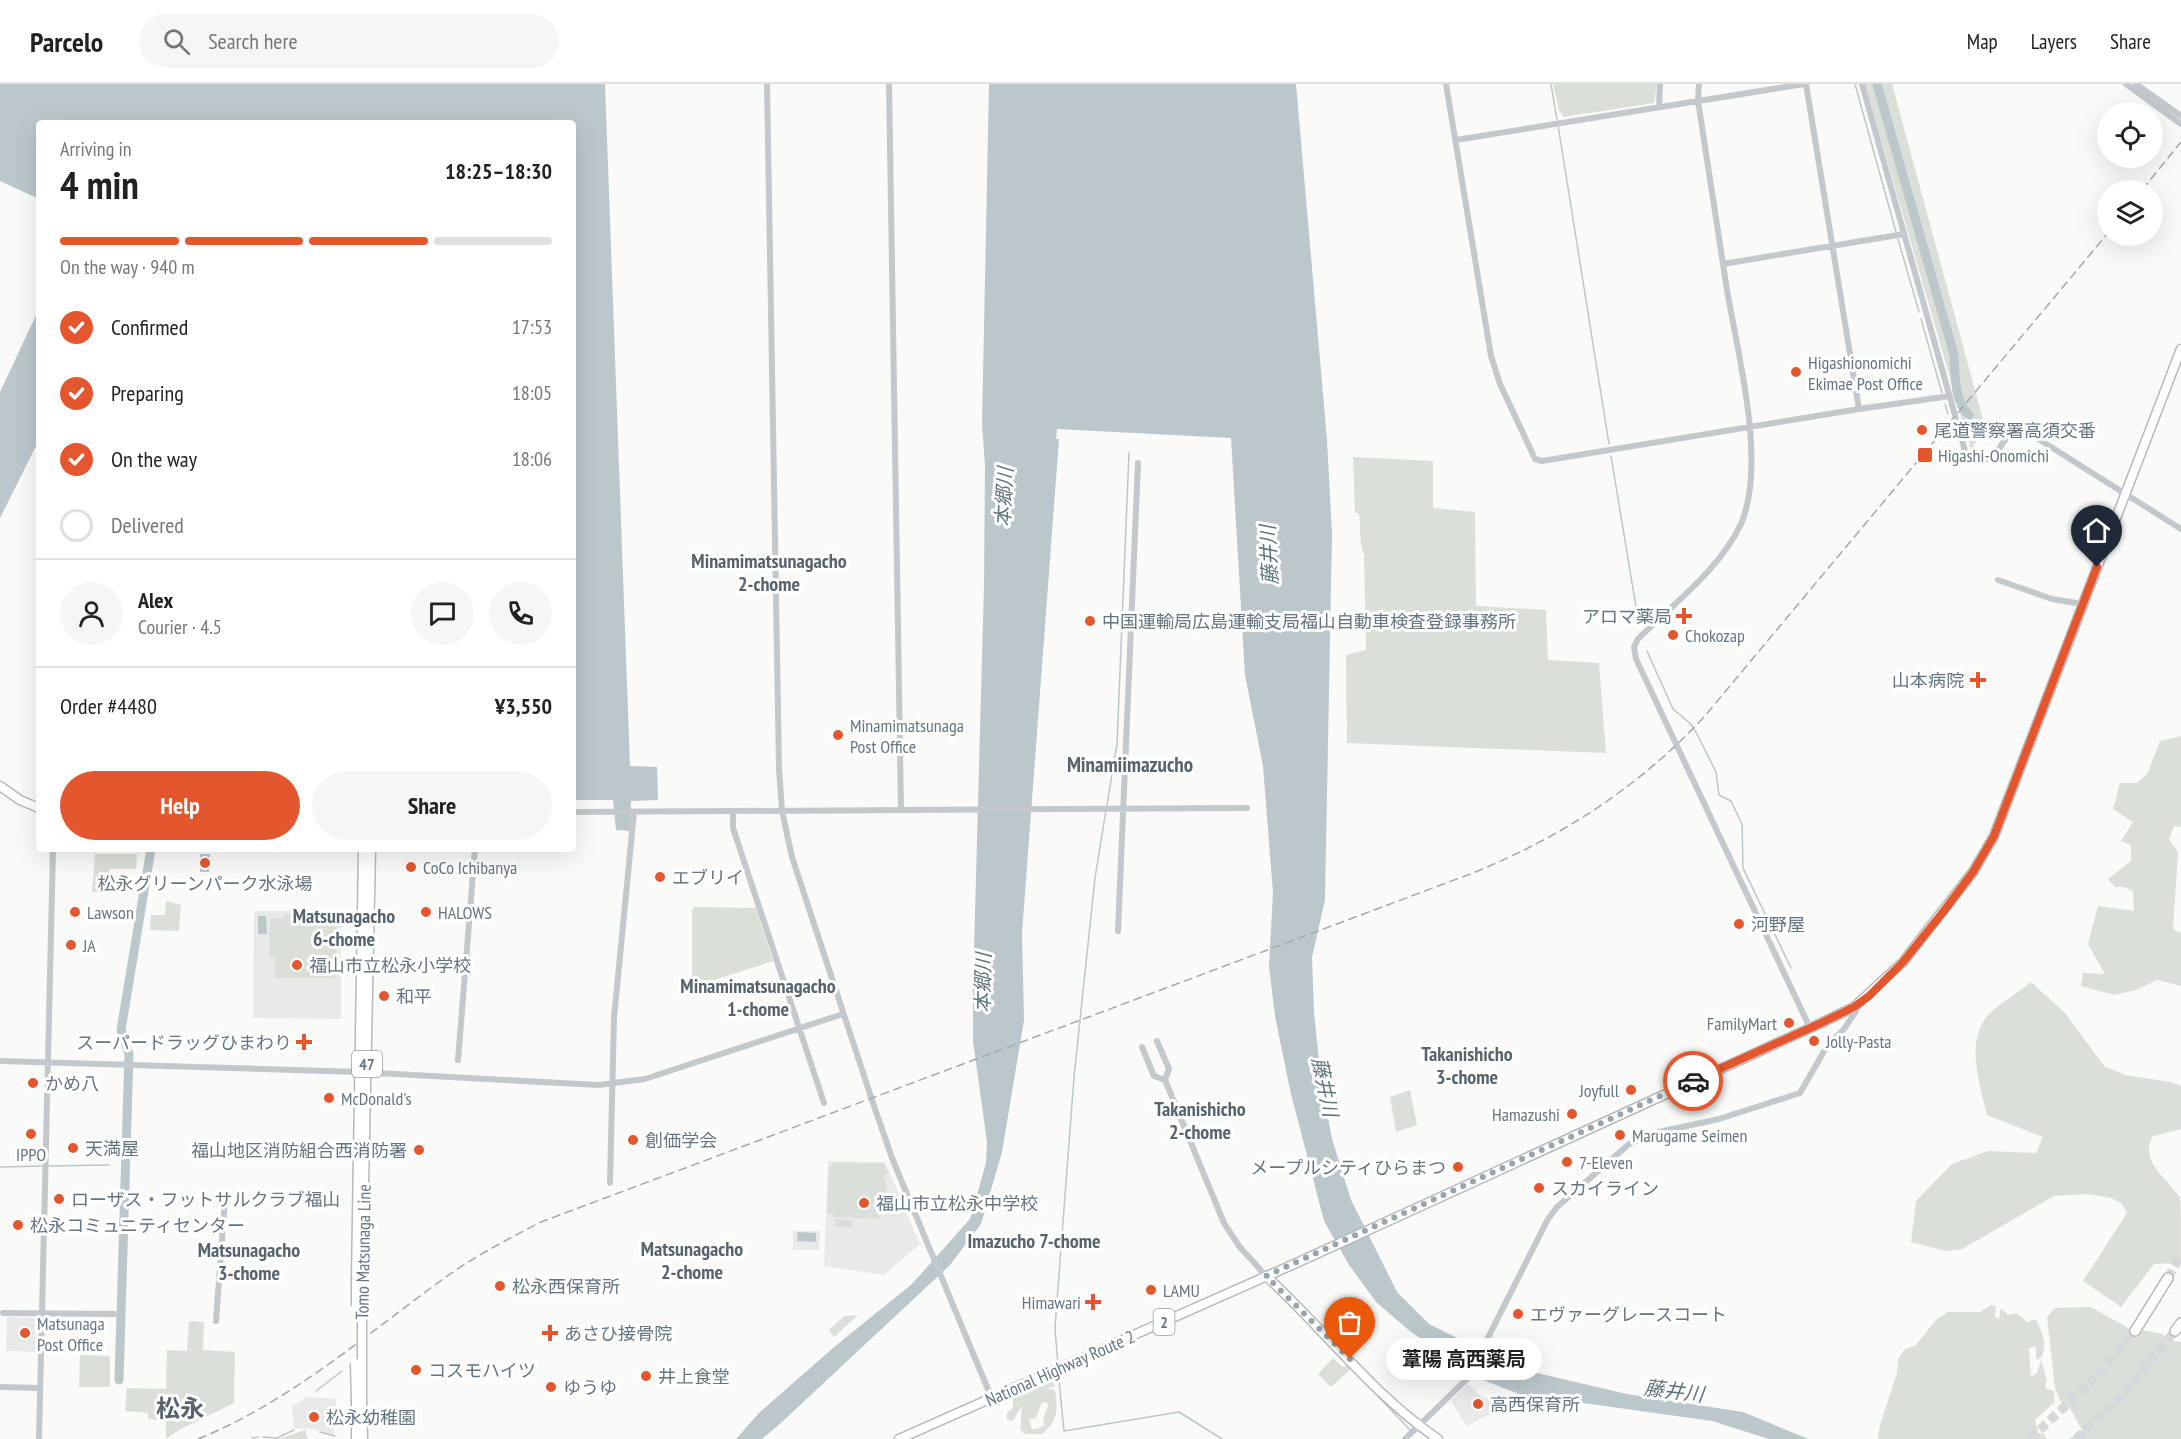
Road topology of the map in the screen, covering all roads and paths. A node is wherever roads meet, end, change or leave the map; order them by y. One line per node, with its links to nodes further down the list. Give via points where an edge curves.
1 (767, 84): 32 (street)
2 (889, 84): 31 (street)
3 (1446, 84): 14 (street)
4 (1660, 84): 11 (street)
5 (1699, 84): 10 (street)
6 (1805, 84): 10 (street); 16 (street)
7 (1862, 84): 15 (street)
8 (2126, 84): 13 (street)
9 (2136, 84): 12 (street)
10 (1698, 101): 11 (street); 17 (street)
11 (1659, 107): 14 (street)
12 (2181, 116)
13 (2181, 124)
14 (1456, 140): 21 (street, via 1491,356 1534,459 1542,461)
15 (1904, 234): 16 (street); 19 (street)
16 (1832, 247): 17 (street); 20 (street)
17 (1723, 264): 21 (street)
18 (2181, 349): 23 (main road, National Highway Route 2 / 2)
19 (1950, 396): 20 (street); 23 (street, via 1965,451 1972,458 1984,460 1995,454 2012,430 2024,430)
20 (1859, 409): 21 (street)
21 (1749, 428): 43 (street, via 1752,483 1741,523 1715,563 1634,647 1670,733)
22 (1138, 463): 29 (street)
23 (2125, 494): 24 (street); 26 (main road, National Highway Route 2 / 2)
24 (2181, 529)
25 (1998, 580): 26 (street, via 2052,599)
26 (2082, 604): 41 (main road, National Highway Route 2 / 2, via 1994,836 1973,872 1903,962)
27 (0, 786): 28 (main road)
28 (36, 807)
29 (1124, 808): 30 (street); 31 (street); 40 (street)
30 (1247, 808)
31 (901, 810): 32 (street)
32 (782, 811): 35 (street); 42 (street, via 792,857)
33 (576, 812): 34 (street)
34 (633, 812): 35 (street); 52 (street, via 614,1018)
35 (733, 812): 44 (street, via 733,828)
36 (53, 852): 49 (street)
37 (363, 852): 50 (main road, Tomo Matsunaga Line / 47)
38 (371, 852): 50 (main road, Tomo Matsunaga Line / 47)
39 (475, 852): 47 (street)
40 (1118, 931)
41 (1854, 1007): 43 (main road, National Highway Route 2 / 2); 67 (street, via 1856,1011 1827,1046 1800,1093 1629,1143 1557,1208 1468,1377)
42 (843, 1014): 44 (street); 65 (street, via 892,1158)
43 (1810, 1028): 56 (main road, National Highway Route 2 / 2)
44 (799, 1029): 52 (street, via 645,1078); 53 (street)
45 (1157, 1041): 51 (street, via 1169,1069)
46 (1142, 1047): 51 (street, via 1154,1076)
47 (458, 1060)
48 (0, 1061): 49 (street)
49 (46, 1062): 50 (street); 59 (street)
50 (363, 1073): 52 (street); 66 (main road, Tomo Matsunaga Line / 47, bridge)
51 (1165, 1080): 56 (street, via 1224,1223)
52 (612, 1083): 54 (street)
53 (824, 1103)
54 (610, 1183)
55 (225, 1199): 61 (street)
56 (1266, 1276): 65 (main road, National Highway Route 2 / 2); 67 (main road)
57 (2168, 1278): 62 (highway)
58 (3, 1313): 59 (street)
59 (41, 1314): 60 (street); 64 (street)
60 (114, 1314)
61 (216, 1321)
62 (2135, 1331)
63 (0, 1387): 64 (street)
64 (39, 1388): 68 (street)
65 (992, 1398): 71 (main road, National Highway Route 2 / 2)
66 (359, 1402): 69 (main road, Tomo Matsunaga Line / 47); 70 (main road, Tomo Matsunaga Line / 47)
67 (1419, 1426): 72 (street); 73 (main road)
68 (39, 1439)
69 (356, 1439)
70 (363, 1439)
71 (899, 1439)
72 (1405, 1439)
73 (1438, 1439)

